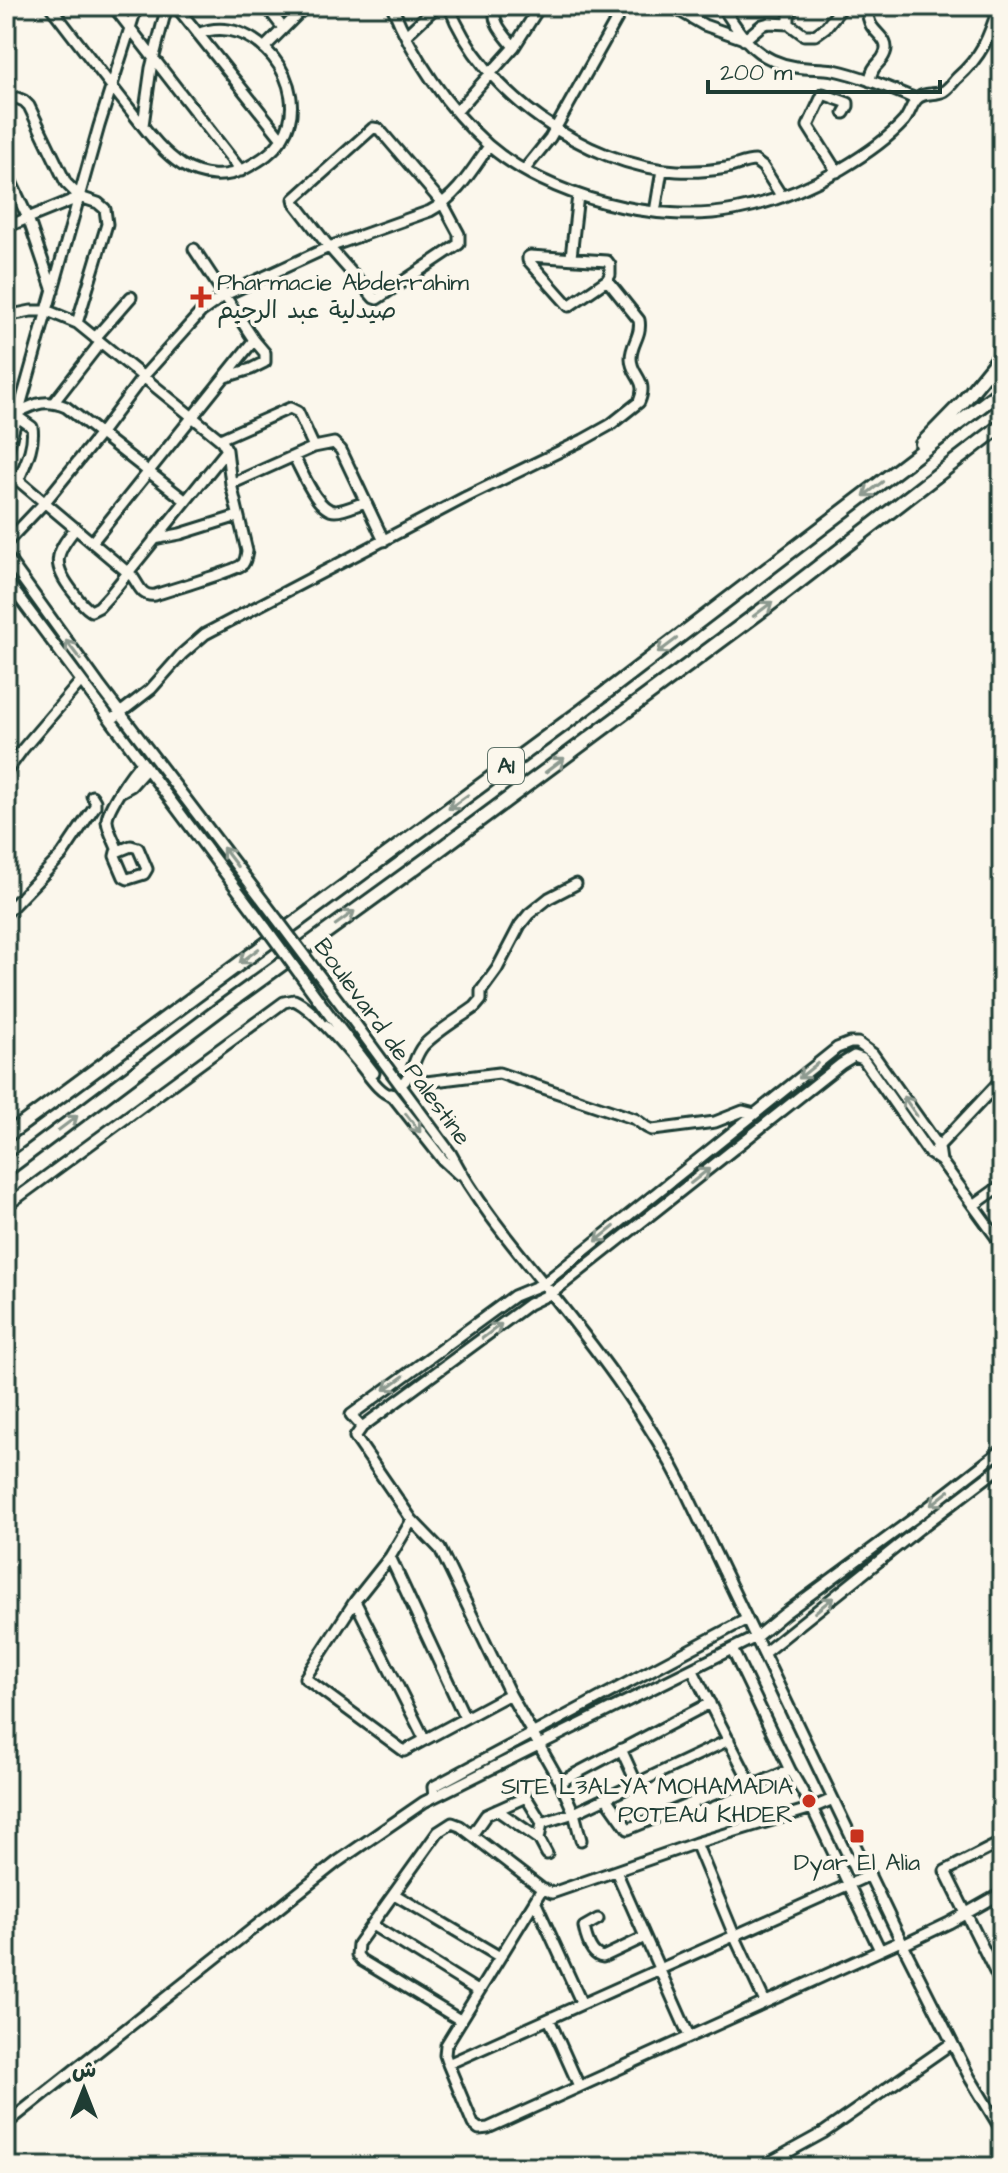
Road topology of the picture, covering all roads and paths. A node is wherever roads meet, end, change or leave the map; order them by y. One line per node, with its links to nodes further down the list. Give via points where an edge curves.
1 (50, 6): 31 (street)
2 (113, 6): 22 (street)
3 (137, 6): 22 (street)
4 (167, 6): 28 (street)
5 (176, 6): 23 (street)
6 (266, 6): 21 (street)
7 (306, 6): 21 (street)
8 (392, 6): 24 (street)
9 (437, 6): 24 (street)
10 (449, 6): 29 (street)
11 (496, 6): 26 (street, via 495,20)
12 (540, 6): 26 (street)
13 (624, 6): 37 (street)
14 (671, 6): 25 (street)
15 (722, 6): 25 (street)
16 (793, 6): 20 (street)
17 (843, 6): 20 (street, via 815,35 804,35)
18 (866, 6): 30 (street, via 886,49)
19 (999, 6): 32 (street, via 977,58 943,92)
20 (789, 24): 25 (street, via 765,24)
21 (283, 28): 27 (street)
22 (130, 29): 28 (street); 31 (street)
23 (198, 34): 27 (street, via 237,31); 38 (street)
24 (406, 35): 34 (street)
25 (744, 40): 30 (street, via 769,60)
26 (514, 47): 29 (street)
27 (264, 48): 38 (street, via 291,94)
28 (153, 58): 36 (street); 43 (street)
29 (491, 74): 34 (street); 37 (street)
30 (870, 81): 32 (street)
31 (113, 88): 36 (street); 46 (street)
32 (916, 99): 44 (street, via 905,120 885,139)
33 (6, 101): 46 (street, via 17,98 29,106 66,183)
34 (457, 111): 39 (street)
35 (844, 113): 44 (street, via 848,103 823,94 808,126)
36 (143, 125): 43 (street, via 170,157 191,170 217,176)
37 (556, 128): 40 (street); 41 (street, via 599,152)
38 (282, 139): 43 (street)
39 (489, 146): 40 (street); 48 (street)
40 (525, 169): 45 (street)
41 (662, 170): 47 (street, via 692,172 755,161); 49 (street)
42 (6, 171): 50 (street)
43 (241, 171)
44 (837, 172): 47 (street)
45 (578, 195): 49 (street); 54 (street)
46 (80, 197): 50 (street); 56 (street); 61 (street, via 102,205 107,218)
47 (782, 197): 49 (street, via 731,211)
48 (443, 204): 52 (street); 52 (street, via 459,244 377,299); 52 (street, via 373,128 294,199)
49 (655, 212)
50 (28, 218): 51 (street); 56 (street)
51 (6, 227)
52 (329, 247): 57 (street)
53 (194, 249): 57 (street)
54 (571, 257): 55 (street, via 610,263); 55 (street, via 527,258 569,306)
55 (607, 280): 90 (street, via 639,320 631,358 643,384 639,402 583,440)
56 (53, 291): 59 (street)
57 (225, 295): 63 (street); 66 (street, via 201,312)
58 (131, 297): 62 (street)
59 (48, 311): 60 (street); 61 (street); 69 (street)
60 (7, 313)
61 (77, 323): 62 (street)
62 (98, 340): 66 (street); 68 (street)
63 (254, 340): 65 (street); 65 (street, via 265,353 265,362)
64 (1002, 354): 78 (highway)
65 (225, 377): 70 (street)
66 (142, 378): 70 (street); 72 (street)
67 (1002, 390): 78 (highway, A1)
68 (54, 402): 69 (street); 72 (street)
69 (18, 415): 76 (street); 81 (street, via 33,432)
70 (192, 417): 73 (street); 80 (street)
71 (1002, 425): 113 (highway, A1, one-way to 71, via 769,605)
72 (100, 434): 80 (street); 84 (street)
73 (220, 439): 74 (street, via 290,408 298,412); 75 (street)
74 (314, 447): 77 (street); 85 (street, via 336,445)
75 (227, 450): 82 (street); 83 (street)
76 (6, 456)
77 (294, 457): 82 (street); 85 (street, via 324,508 341,510)
78 (900, 468): 111 (highway, A1, one-way to 111, via 583,710)
79 (6, 470): 81 (street)
80 (149, 471): 83 (street); 89 (street)
81 (18, 481): 84 (street)
82 (231, 484): 86 (street)
83 (186, 501): 88 (street)
84 (45, 502): 87 (street); 91 (street)
85 (365, 502): 90 (street)
86 (238, 516): 88 (street); 93 (street, via 247,551 241,566 150,596)
87 (76, 528): 89 (street); 93 (street, via 59,552 59,568 85,608 99,607)
88 (154, 539): 93 (street)
89 (93, 541): 93 (street)
90 (384, 541): 96 (street, via 205,634)
91 (6, 543)
92 (6, 556): 96 (street, Boulevard de Palestine, one-way to 92)
93 (126, 572)
94 (6, 580): 95 (street, Boulevard de Palestine)
95 (81, 681): 97 (street, Boulevard de Palestine); 99 (street)
96 (121, 714): 97 (street); 108 (street, Boulevard de Palestine, one-way to 96, bridge)
97 (111, 720): 98 (street, Boulevard de Palestine)
98 (144, 765): 101 (street, via 125,782 107,817); 109 (street, Boulevard de Palestine, bridge)
99 (6, 772)
100 (92, 796): 103 (street, via 95,806 62,855)
101 (118, 851)
102 (576, 884): 106 (street, via 529,914 481,991 481,1000 424,1045)
103 (6, 913)
104 (854, 1042): 105 (street); 110 (street, one-way to 110, via 837,1048); 112 (street, one-way to 104, via 873,1054)
105 (854, 1056): 112 (street, via 863,1059); 120 (street, one-way to 105)
106 (411, 1074): 108 (street); 110 (street, via 426,1082 499,1073 635,1119 652,1130 715,1122 743,1111)
107 (1002, 1079): 112 (street)
108 (401, 1085): 114 (street, Boulevard de Palestine)
109 (392, 1096): 114 (street, Boulevard de Palestine, one-way to 114); 117 (street, via 312,1013 290,1000)
110 (755, 1114): 119 (street, one-way to 119)
111 (6, 1136)
112 (934, 1150): 116 (street)
113 (6, 1170)
114 (464, 1179): 119 (street)
115 (1002, 1185): 116 (street)
116 (974, 1205): 118 (street)
117 (6, 1206)
118 (1002, 1245)
119 (543, 1284): 120 (street); 121 (street, one-way to 121, via 514,1296 351,1415)
120 (552, 1293): 121 (street, one-way to 120, via 529,1304); 127 (street, via 657,1437)
121 (362, 1427): 124 (street, via 355,1437)
122 (1002, 1450): 128 (street, one-way to 128)
123 (1002, 1466): 130 (street, one-way to 123)
124 (412, 1520): 125 (street); 132 (street, via 440,1549)
125 (390, 1557): 126 (street); 134 (street)
126 (355, 1601): 136 (street); 136 (street, via 305,1678 404,1751)
127 (747, 1619): 128 (street); 135 (street)
128 (756, 1637): 129 (street); 130 (street)
129 (732, 1649): 131 (street); 140 (street)
130 (764, 1653): 146 (street)
131 (692, 1669): 133 (street); 138 (street)
132 (510, 1694): 134 (street); 135 (street)
133 (710, 1703): 137 (street); 139 (street)
134 (465, 1718): 136 (street)
135 (533, 1733): 138 (street); 144 (street, via 433,1787)
136 (425, 1740)
137 (729, 1740): 141 (street); 143 (street)
138 (540, 1744): 142 (street); 144 (street)
139 (621, 1749): 142 (street); 143 (street)
140 (790, 1770): 141 (street, via 757,1784); 147 (street)
141 (749, 1780): 145 (street, via 628,1829)
142 (560, 1782): 149 (street)
143 (637, 1784): 145 (street)
144 (434, 1797): 183 (street, via 337,1862)
145 (606, 1798): 149 (street)
146 (833, 1799): 147 (street); 158 (street)
147 (812, 1808): 155 (street); 159 (street)
148 (497, 1810): 150 (street, via 526,1797); 151 (street, via 486,1815); 152 (street)
149 (574, 1813): 150 (street); 153 (street)
150 (542, 1823): 152 (street)
151 (472, 1835): 160 (street); 162 (street, via 456,1824 444,1826)
152 (539, 1839): 156 (street)
153 (581, 1840)
154 (1002, 1842): 164 (street, via 945,1871)
155 (696, 1843): 157 (street); 167 (street)
156 (547, 1854)
157 (616, 1871): 160 (street, via 552,1893); 168 (street)
158 (870, 1875): 159 (street); 169 (street)
159 (850, 1884): 167 (street); 170 (street)
160 (542, 1889): 163 (street)
161 (1002, 1893): 164 (street)
162 (394, 1894): 166 (street); 171 (street)
163 (535, 1901): 171 (street); 176 (street)
164 (965, 1913): 169 (street); 173 (street)
165 (598, 1919): 168 (street, via 584,1927 597,1957)
166 (372, 1925): 174 (street); 178 (street, via 358,1944 359,1957)
167 (734, 1935): 172 (street); 175 (street)
168 (645, 1937): 172 (street)
169 (902, 1943): 170 (street); 180 (street)
170 (880, 1950): 175 (street)
171 (500, 1957): 174 (street)
172 (660, 1970): 176 (street); 179 (street)
173 (1002, 1986)
174 (478, 1991): 178 (street)
175 (765, 2002): 179 (street)
176 (582, 2004): 177 (street)
177 (549, 2019): 181 (street); 182 (street)
178 (460, 2020): 181 (street, via 446,2045)
179 (689, 2036): 182 (street)
180 (952, 2043): 184 (street); 185 (street, via 832,2127)
181 (448, 2064): 182 (street, via 473,2124 481,2130)
182 (579, 2086)
183 (6, 2124)
184 (1002, 2131)
185 (761, 2167)

